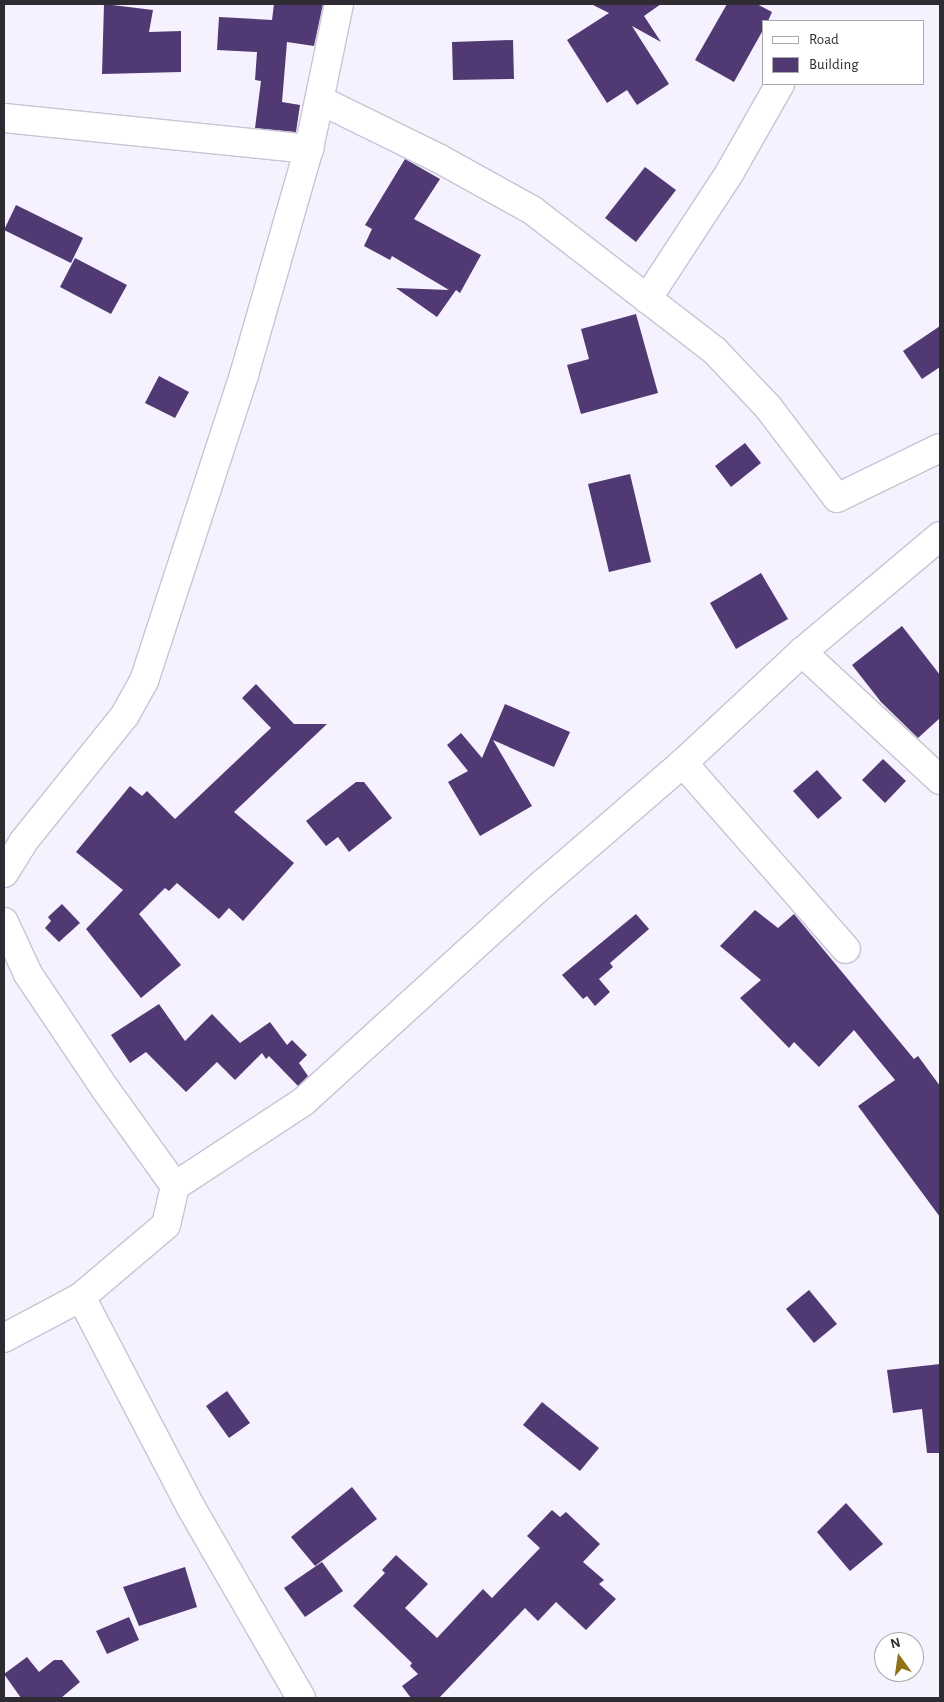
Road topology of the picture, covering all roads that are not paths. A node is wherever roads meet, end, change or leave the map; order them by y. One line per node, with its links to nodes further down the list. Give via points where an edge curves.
1 (339, 4): 3 (street)
2 (779, 85): 6 (street, via 730,172)
3 (320, 100): 5 (street); 6 (street, via 440,159 532,210)
4 (4, 118): 5 (street)
5 (309, 149): 12 (street, via 244,375 144,681 125,714 23,842)
6 (647, 299): 7 (street, via 715,351 768,408 837,498)
7 (940, 448)
8 (940, 536): 9 (street)
9 (802, 652): 10 (street); 11 (street)
10 (683, 763): 14 (street); 15 (street, via 558,870 303,1102)
11 (940, 780)
12 (4, 873)
13 (4, 922): 15 (street, via 28,974)
14 (846, 949)
15 (175, 1186): 16 (street, via 166,1225)
16 (81, 1297): 17 (street); 18 (street, via 192,1509)
17 (4, 1338)
18 (301, 1698)

